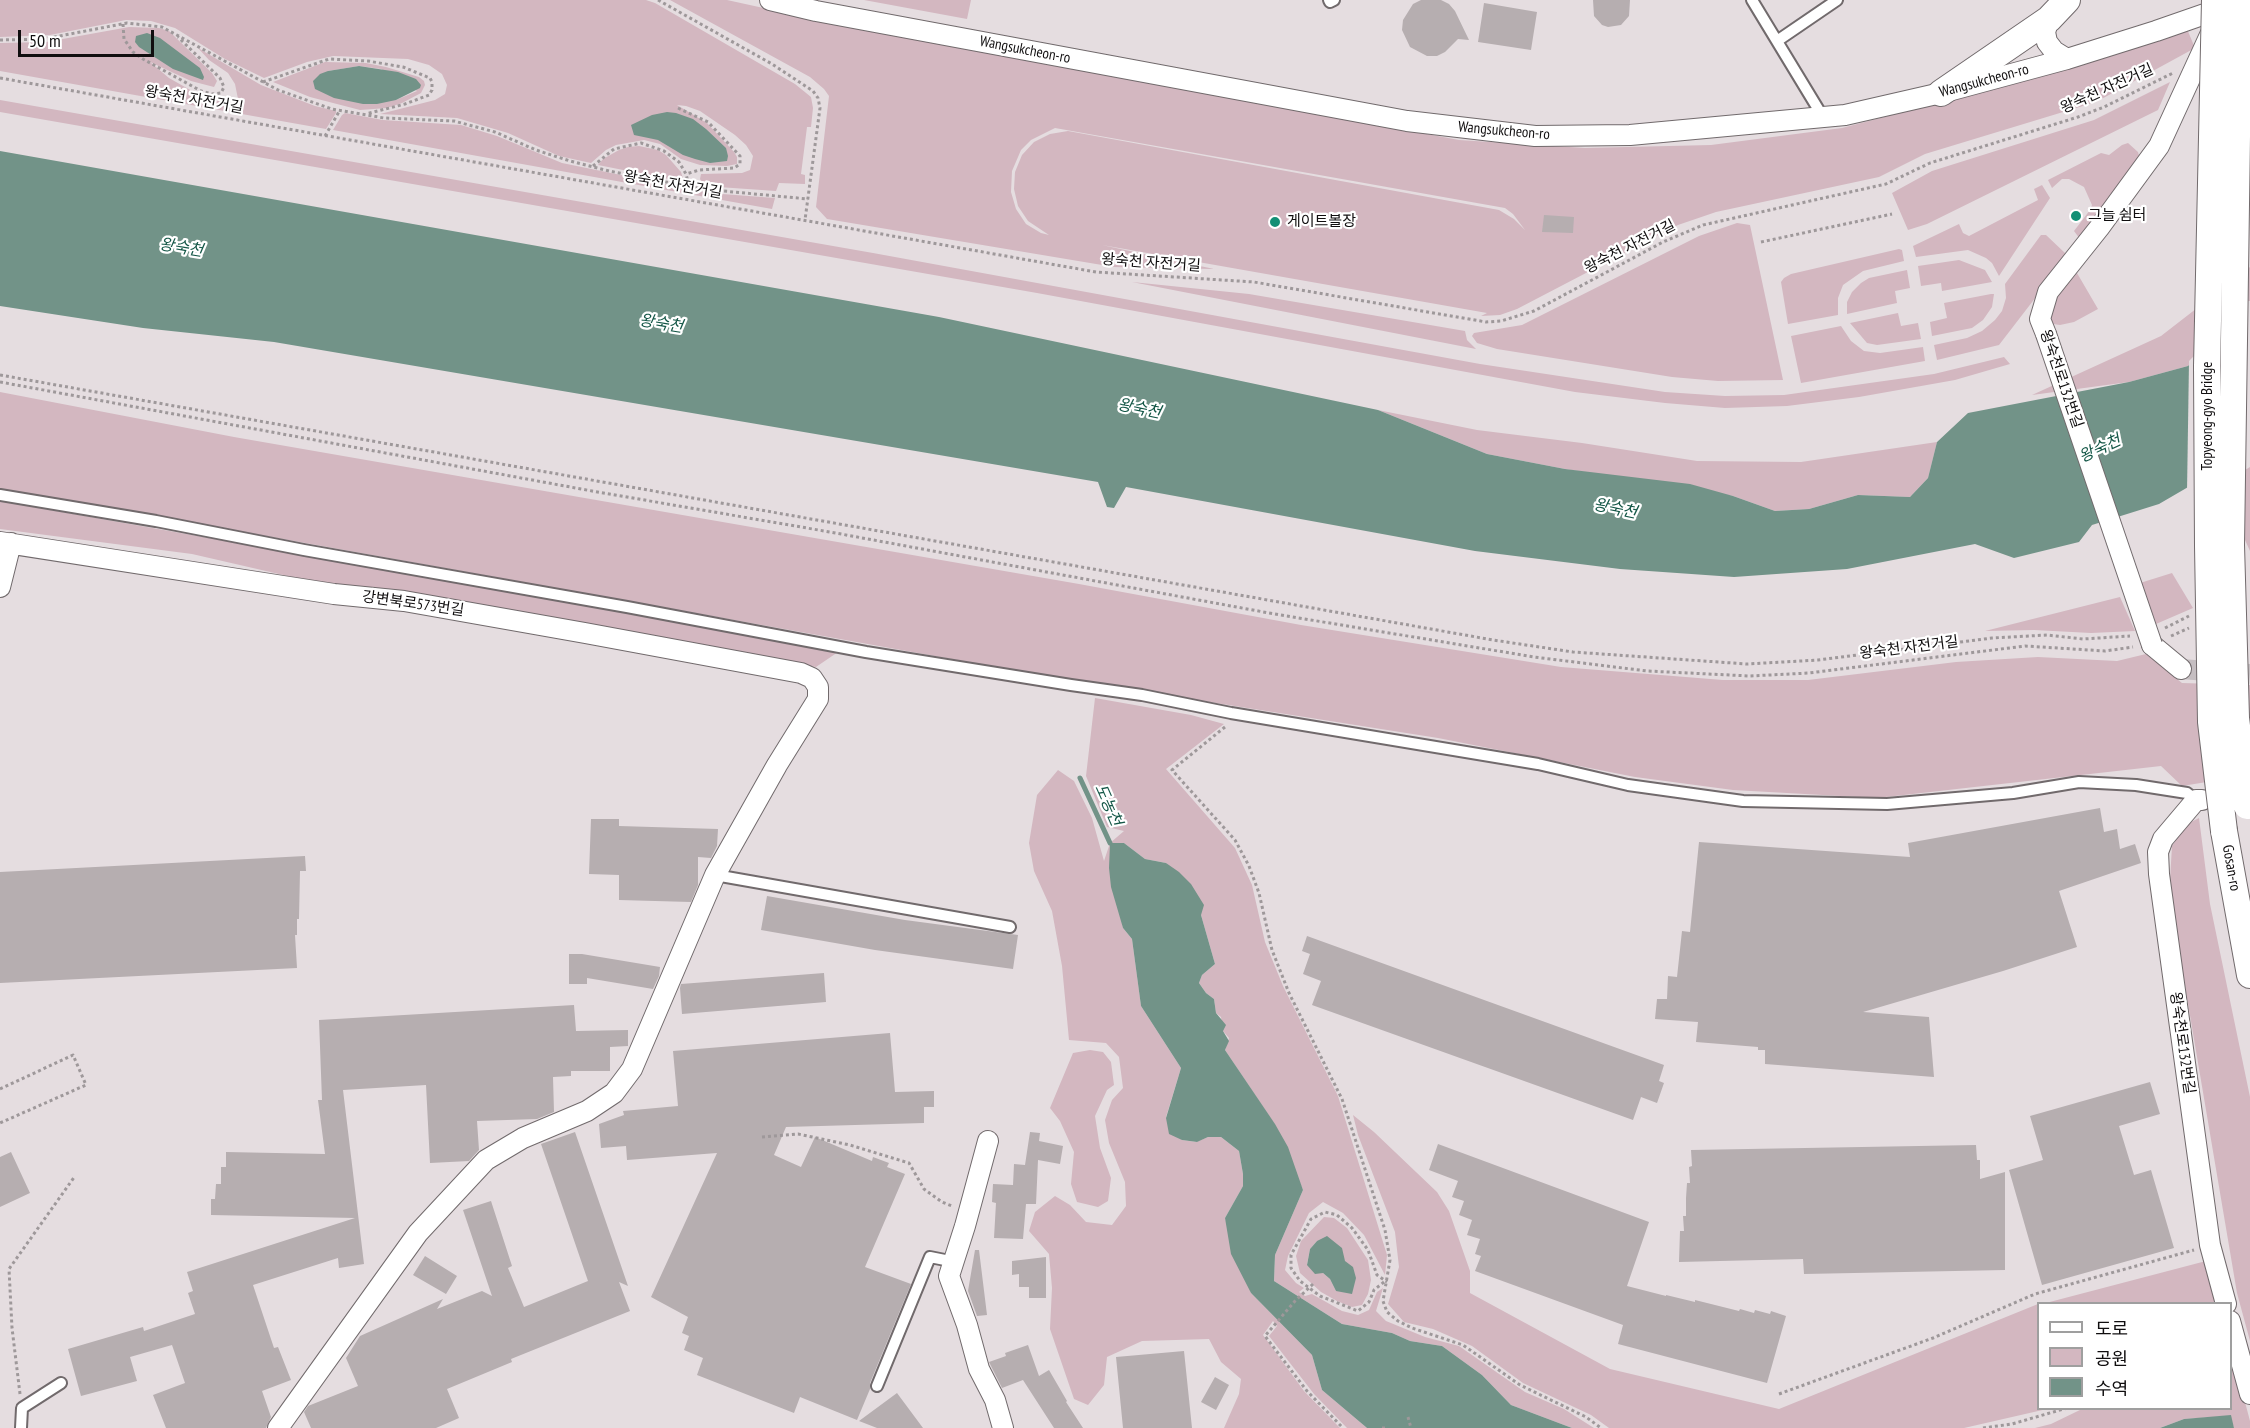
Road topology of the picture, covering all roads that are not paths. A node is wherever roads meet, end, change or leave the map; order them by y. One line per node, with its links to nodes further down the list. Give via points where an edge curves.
1 (770, 0): 12 (street, Wangsukcheon-ro, via 1407,121 1535,136 1630,135)
2 (1329, 0): 3 (lane)
3 (1334, 0)
4 (1752, 0): 9 (lane)
5 (1837, 0): 9 (lane)
6 (2067, 0): 8 (street)
7 (2226, 2): 10 (street, Wangsukcheon-ro, via 2156,31); 16 (street, 왕숙천로132번길, bridge, via 2159,146 2048,292 2040,319 2148,637); 18 (street, Topyeong-gyo Bridge, bridge, via 2231,545 2236,718); 19 (street, Topyeong-gyo Bridge, bridge, via 2207,366 2211,722)
8 (2049, 19): 10 (street, via 2047,42); 11 (street)
9 (1777, 41): 12 (lane)
10 (2067, 59): 11 (street, Wangsukcheon-ro)
11 (1941, 93): 12 (street, Wangsukcheon-ro, via 1845,116)
12 (1823, 117)
13 (0, 495): 17 (lane, via 866,652 1142,695 1526,762 1628,785 1743,801 1887,804 2013,793 2079,782 2136,785 2187,793)
14 (6, 543): 15 (street); 20 (street, 강변북로573번길, via 334,594 404,600 812,678 818,687 818,699)
15 (0, 587)
16 (2181, 669)
17 (2199, 800): 25 (street, 왕숙천로132번길, via 2163,839 2158,852 2210,1245)
18 (2249, 814)
19 (2224, 831): 22 (street, Gosan-ro)
20 (715, 875): 21 (lane); 31 (street, via 632,1069 614,1092 587,1111 523,1138 486,1160 418,1233)
21 (1010, 927)
22 (2250, 975)
23 (988, 1141): 24 (street)
24 (954, 1262): 28 (lane, via 930,1257); 32 (street, via 948,1276)
25 (2225, 1302)
26 (2232, 1328): 29 (street)
27 (61, 1383): 30 (lane, via 22,1408)
28 (877, 1386)
29 (2250, 1394)
30 (21, 1428)
31 (278, 1428)
32 (1003, 1428)

